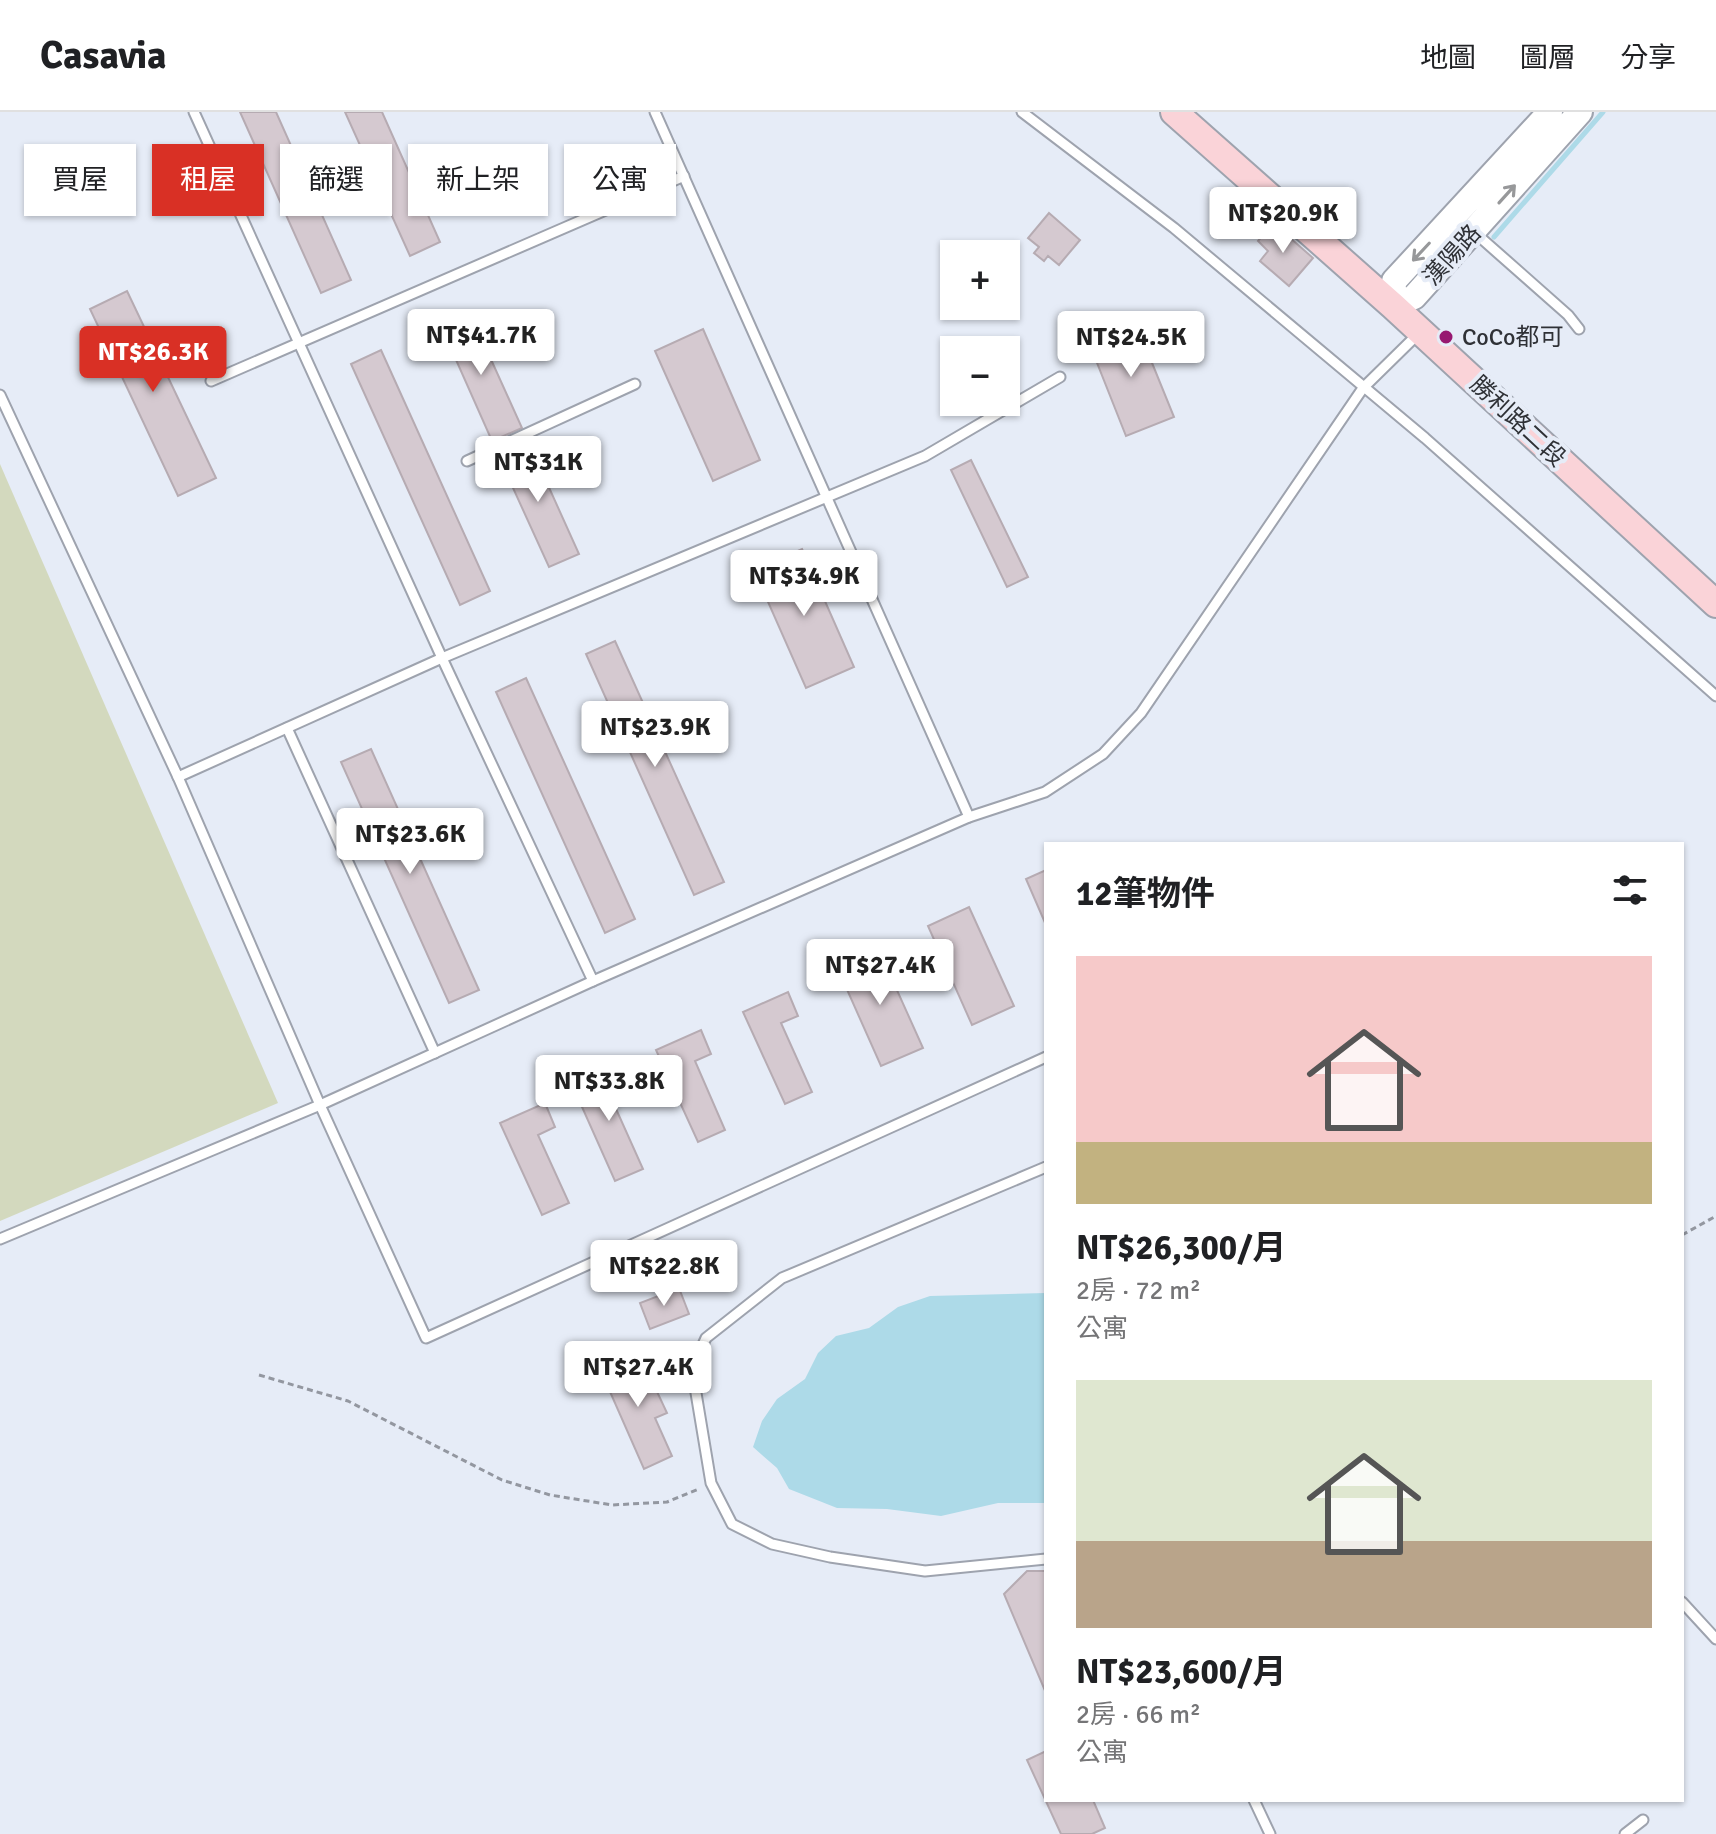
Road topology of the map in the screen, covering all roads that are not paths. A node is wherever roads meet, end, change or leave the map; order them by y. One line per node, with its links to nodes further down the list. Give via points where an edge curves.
1 (194, 112): 12 (lane)
2 (655, 112): 7 (lane)
3 (1022, 112): 16 (lane, via 1174,228)
4 (1550, 112): 9 (street, 漢陽路, one-way to 9, via 1394,281)
5 (1580, 112): 8 (street, 漢陽路, one-way to 5)
6 (1186, 116): 9 (main road, 勝利路二段)
7 (684, 176): 12 (lane); 19 (lane)
8 (1473, 231): 9 (street, 漢陽路, via 1414,297); 10 (lane)
9 (1393, 306): 11 (main road, 勝利路二段)
10 (1579, 329)
11 (1420, 331): 16 (lane); 20 (main road, 勝利路二段)
12 (299, 341): 14 (lane); 21 (lane)
13 (1060, 377): 19 (lane, via 925,456)
14 (211, 381)
15 (635, 384): 18 (lane)
16 (1363, 388): 22 (lane); 25 (lane, via 1122,734 1103,754 1045,792)
17 (0, 395): 24 (lane)
18 (467, 461)
19 (826, 498): 21 (lane); 25 (lane)
20 (1714, 598)
21 (442, 658): 23 (lane); 26 (lane)
22 (1716, 696)
23 (287, 728): 24 (lane); 27 (lane)
24 (178, 777): 29 (lane)
25 (969, 817): 26 (lane)
26 (593, 981): 27 (lane)
27 (435, 1053): 29 (lane)
28 (1044, 1058): 29 (lane, via 426,1338)
29 (320, 1105): 31 (lane)
30 (1044, 1168): 32 (lane, via 782,1278 706,1338 692,1369 711,1483 732,1524 772,1544 925,1571)
31 (0, 1239)
32 (1044, 1559)
33 (1684, 1604): 34 (lane)
34 (1716, 1639)
35 (1255, 1802): 37 (lane)
36 (1643, 1820): 38 (lane)
37 (1270, 1834)
38 (1625, 1834)

